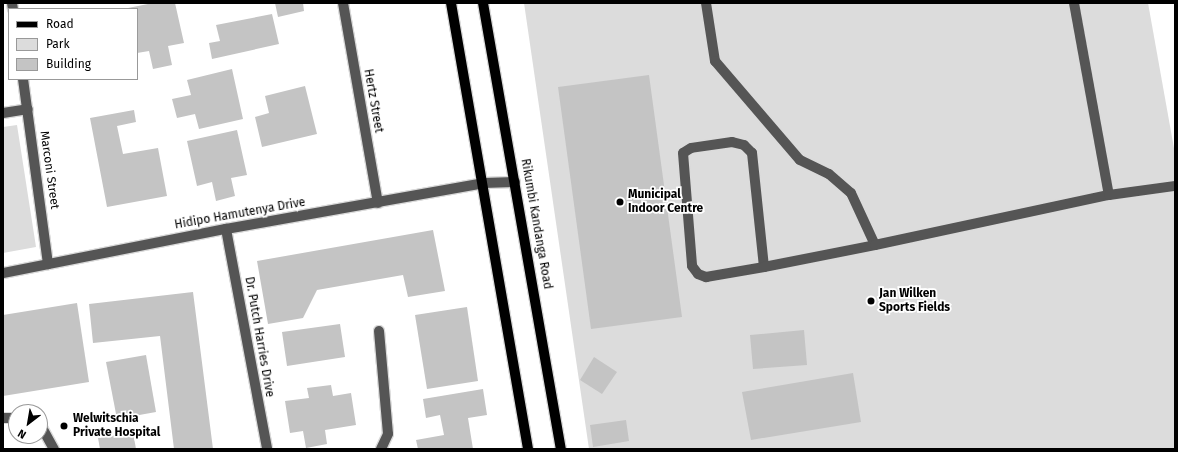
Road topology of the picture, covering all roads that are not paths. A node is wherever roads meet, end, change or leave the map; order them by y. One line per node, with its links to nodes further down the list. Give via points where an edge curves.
1 (343, 3): 13 (street, Hertz Street)
2 (451, 3): 10 (main road)
3 (483, 3): 9 (main road, Rikumbi Kandanga Road)
4 (706, 3): 15 (street, via 715,61 800,160 828,174 851,193)
5 (1074, 3): 12 (street)
6 (23, 80): 7 (street, Marconi Street)
7 (28, 109): 8 (street); 16 (street, Marconi Street)
8 (3, 113)
9 (515, 182): 10 (street, Hidipo Hamutenya Drive); 25 (main road, Rikumbi Kandanga Road)
10 (483, 183): 13 (street, Hidipo Hamutenya Drive); 24 (main road)
11 (1175, 186): 12 (street)
12 (1109, 195): 15 (street)
13 (378, 203): 14 (street, Hidipo Hamutenya Drive)
14 (226, 229): 16 (street, Hidipo Hamutenya Drive); 22 (street, Dr. Putch Harries Drive)
15 (876, 246): 17 (street)
16 (48, 264): 18 (street, Hidipo Hamutenya Drive)
17 (764, 267): 17 (street, via 706,277 698,274 692,266 683,153 691,148 732,142 744,145 752,153)
18 (3, 273)
19 (380, 331): 23 (street, via 388,434)
20 (48, 438): 21 (street)
21 (54, 449)
22 (267, 449)
23 (381, 449)
24 (528, 449)
25 (561, 449)

